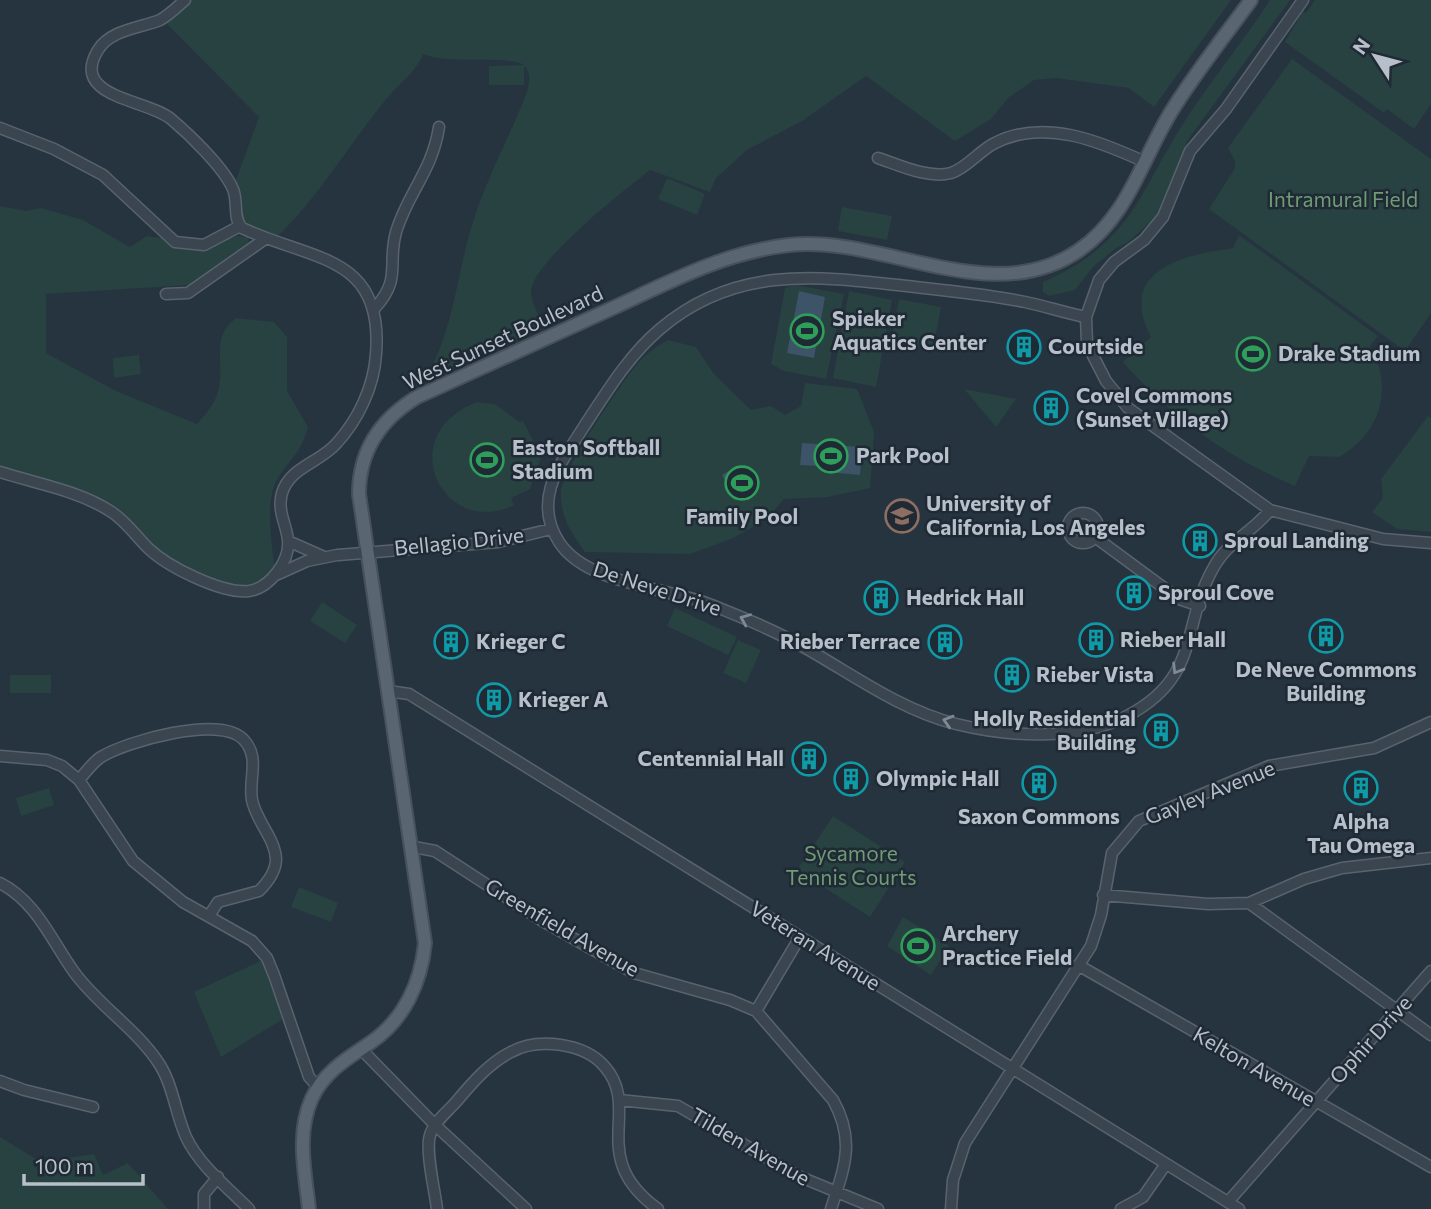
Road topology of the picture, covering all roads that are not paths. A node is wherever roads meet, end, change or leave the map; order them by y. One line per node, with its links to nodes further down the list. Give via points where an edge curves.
1 (185, 0): 8 (street, via 162,19 107,40 93,61 92,73 108,93 163,113 186,134 227,177 235,193)
2 (1251, 0): 7 (main road, West Sunset Boulevard, via 1172,111)
3 (1303, 0): 12 (street, via 1226,109 1190,151 1163,218 1099,280)
4 (439, 127): 11 (street, via 433,157 396,232 392,284)
5 (0, 128): 8 (street, via 103,175 175,242 204,245)
6 (878, 159): 7 (street, via 936,175 950,173 993,143 1026,132 1043,132 1105,144)
7 (1145, 162): 19 (main road, West Sunset Boulevard, via 1106,228 1077,251 1042,268 989,275 814,244 749,252 697,270 417,397 385,423 364,457 359,494)
8 (240, 226): 9 (street)
9 (265, 239): 10 (street, via 188,293); 11 (street, via 344,269)
10 (166, 294)
11 (375, 307): 17 (street, via 379,326 374,378 336,444 296,472 285,486 280,510)
12 (1086, 317): 14 (street, via 1091,355 1119,399); 15 (street, via 1023,302 817,276 763,280 707,298 663,326 607,393 553,477 548,501)
13 (0, 472): 21 (street, via 108,509 164,561 226,588 254,590)
14 (1270, 510): 18 (street, via 1373,537); 22 (street, De Neve Drive, via 1219,559)
15 (551, 529): 19 (street, Bellagio Drive, via 498,542); 22 (street, De Neve Drive, one-way to 15, via 1181,663 1140,708 1091,728 1009,732 955,724 919,712 744,618 586,567 569,555)
16 (1095, 537): 22 (street, via 1179,599)
17 (288, 541): 20 (street); 21 (street)
18 (1431, 543)
19 (366, 552): 20 (street, Bellagio Drive); 23 (main road, West Sunset Boulevard)
20 (322, 556): 21 (street)
21 (276, 575)
22 (1200, 606)
23 (388, 691): 27 (main road, West Sunset Boulevard); 33 (street, Veteran Avenue, via 409,694)
24 (1431, 722): 30 (street, Gayley Avenue, via 1374,748 1269,766 1151,814 1129,830 1112,853)
25 (0, 756): 26 (street, via 47,760)
26 (79, 780): 32 (street, via 133,861 183,902); 32 (street, via 103,756 152,738 219,728 244,740 254,761 251,799 272,844 274,870 259,891 218,902)
27 (414, 847): 36 (street, Greenfield Avenue, via 435,851 634,973); 39 (main road, West Sunset Boulevard, via 425,924 421,972 402,1011)
28 (1431, 858): 31 (street, via 1342,868 1304,878)
29 (0, 883): 49 (street, via 22,897 85,986 149,1049 165,1075 187,1140)
30 (1103, 895): 31 (street); 34 (street, Gayley Avenue, via 1098,929)
31 (1249, 903): 37 (street)
32 (209, 916): 42 (street, via 251,941 267,958 309,1077)
33 (800, 937): 36 (street); 40 (street, Veteran Avenue)
34 (1078, 965): 40 (street, Gayley Avenue); 44 (street, Kelton Avenue)
35 (1431, 971): 37 (street, Ophir Drive)
36 (756, 1011): 50 (street, via 842,1116 847,1153)
37 (1396, 1012): 38 (street); 44 (street, Ophir Drive)
38 (1431, 1035)
39 (361, 1049): 42 (main road, West Sunset Boulevard); 46 (street)
40 (1012, 1069): 47 (street, Veteran Avenue); 60 (street, Gayley Avenue, via 965,1143 953,1180)
41 (0, 1081): 45 (street)
42 (318, 1087): 54 (main road, West Sunset Boulevard, via 302,1140)
43 (619, 1100): 46 (street, via 605,1066 591,1055 552,1044 529,1047 513,1050 492,1064); 50 (street, Tilden Avenue, via 678,1106 700,1115 770,1161); 57 (street, via 620,1162 629,1182)
44 (1315, 1102): 48 (street, Kelton Avenue); 51 (street, Ophir Drive)
45 (93, 1107)
46 (435, 1125): 55 (street, via 429,1141); 56 (street)
47 (1166, 1164): 51 (street, Veteran Avenue); 61 (street, via 1143,1196)
48 (1431, 1167)
49 (218, 1177): 52 (street, via 204,1194); 53 (street)
50 (835, 1194): 58 (street); 59 (street, Tilden Avenue)
51 (1228, 1202): 62 (street, Veteran Avenue)
52 (204, 1209)
53 (249, 1209)
54 (309, 1209)
55 (438, 1209)
56 (526, 1209)
57 (658, 1209)
58 (831, 1209)
59 (878, 1209)
60 (951, 1209)
61 (1121, 1209)
62 (1239, 1209)

